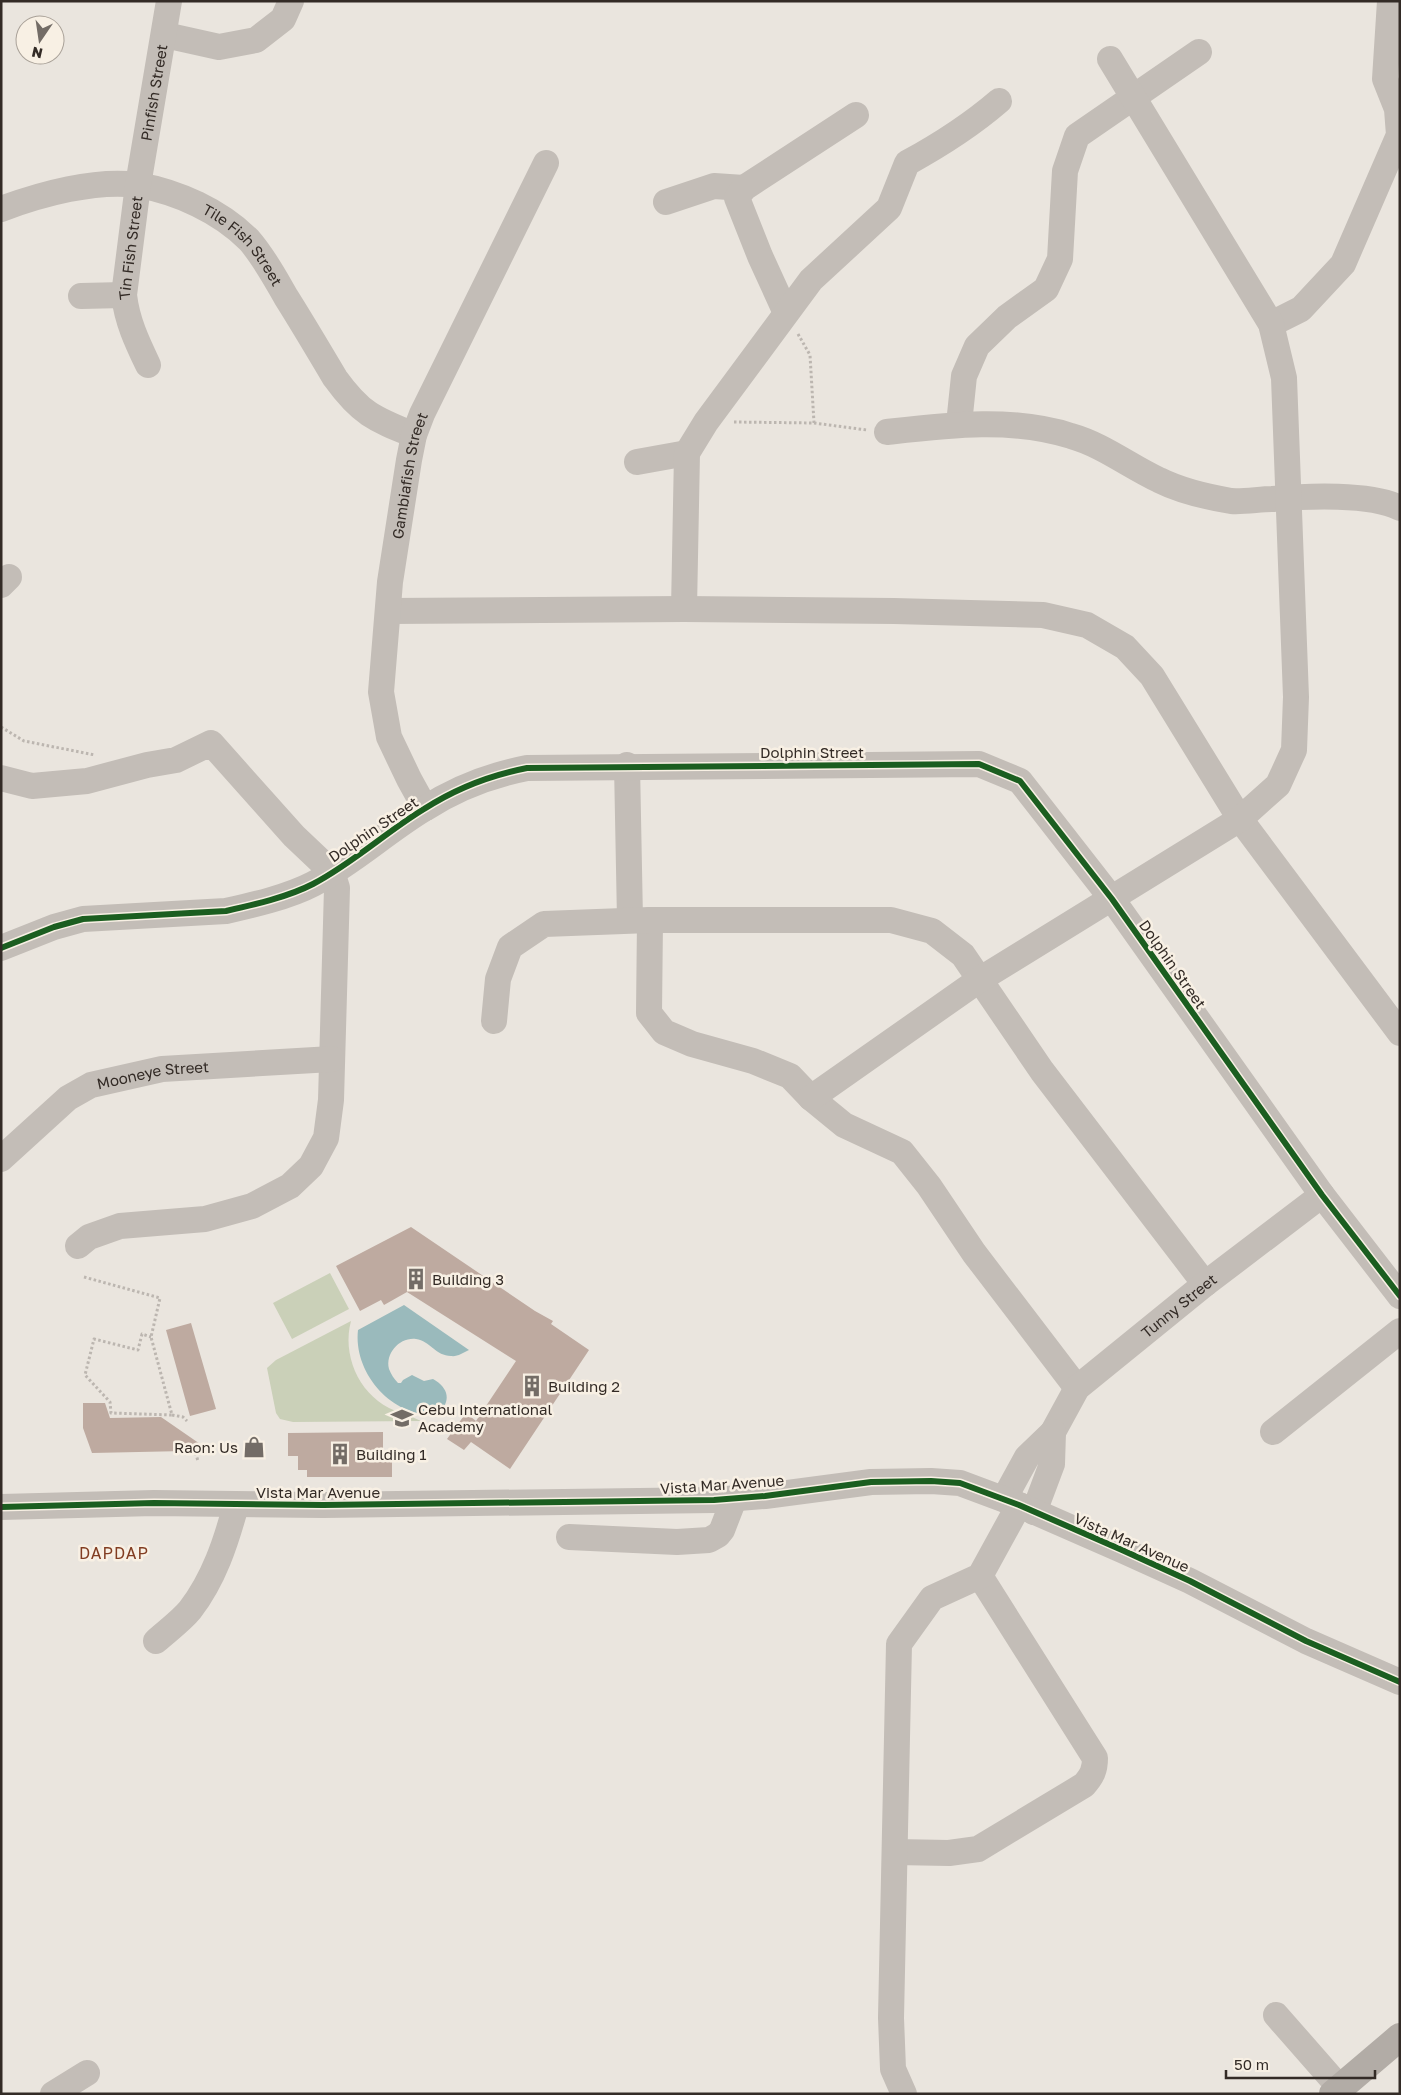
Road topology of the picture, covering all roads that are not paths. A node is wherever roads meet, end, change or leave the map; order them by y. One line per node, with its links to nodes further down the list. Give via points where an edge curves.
1 (169, 1): 4 (street, Pinfish Street)
2 (291, 1): 4 (street, via 283,19 256,40 219,48)
3 (1390, 1): 18 (street, via 1385,79 1397,109 1399,135 1343,264 1301,308)
4 (164, 35): 11 (street, Pinfish Street)
5 (1199, 52): 7 (street)
6 (1110, 59): 7 (street)
7 (1134, 97): 18 (street); 20 (street, via 1077,136 1065,171 1060,259 1046,289 1007,317 977,346 964,376)
8 (1000, 102): 17 (street, via 958,134 906,163 889,208 811,280)
9 (856, 115): 12 (street)
10 (546, 163): 22 (street, Gambiafish Street)
11 (138, 185): 14 (street, Tile Fish Street, via 88,186); 15 (street, Tin Fish Street); 22 (street, Tile Fish Street, via 212,211 243,236 264,259 348,396 369,415)
12 (744, 188): 13 (street, via 714,186); 17 (street, via 737,198)
13 (666, 202)
14 (1, 209)
15 (124, 294): 16 (street); 19 (street, Tin Fish Street, via 132,333)
16 (81, 296)
17 (786, 313): 23 (street)
18 (1271, 324): 25 (street, via 1284,378)
19 (148, 365)
20 (959, 424): 21 (street); 25 (street, via 1026,426 1071,436 1111,452 1159,481 1202,496 1234,501)
21 (887, 432)
22 (414, 435): 28 (street, Gambiafish Street)
23 (687, 453): 24 (street); 27 (street)
24 (637, 462)
25 (1290, 497): 26 (street, via 1343,497); 32 (street, via 1296,697 1294,750 1278,785)
26 (1400, 508)
27 (684, 609): 28 (street); 32 (street, via 1043,615 1087,625 1124,647 1152,676)
28 (388, 611): 31 (street, Gambiafish Street, via 381,692 383,714 389,737)
29 (627, 766): 31 (street, Dolphin Street, via 547,766 507,772 466,787); 34 (street, Dolphin Street, via 979,764 1020,781); 35 (street)
30 (1, 778): 33 (street, via 32,786 87,781 147,764 176,760 211,743 294,836)
31 (425, 808): 33 (street, Dolphin Street)
32 (1240, 818): 34 (street); 39 (street)
33 (332, 872): 36 (street, Dolphin Street, via 312,884 240,908 201,914 139,914 83,919); 40 (street, via 337,888 337,915)
34 (1112, 899): 37 (street); 43 (street, Dolphin Street)
35 (640, 920): 37 (street, via 891,920 932,931 963,955); 38 (street, via 544,924 510,947 498,979); 41 (street, via 649,1013 664,1032 790,1076)
36 (1, 948)
37 (979, 980): 41 (street); 45 (street, via 1042,1072)
38 (494, 1021)
39 (1400, 1034)
40 (332, 1059): 42 (street, Mooneye Street, via 162,1069 91,1084 68,1098); 44 (street, via 326,1138 311,1166 290,1186 252,1206 232,1212 205,1219 120,1226 89,1236)
41 (812, 1098): 48 (street, via 844,1125 902,1152)
42 (1, 1160)
43 (1322, 1194): 45 (street, Tunny Street); 46 (street, Dolphin Street)
44 (78, 1246)
45 (1205, 1284): 48 (street, Tunny Street)
46 (1400, 1296)
47 (1400, 1331): 49 (street)
48 (1077, 1388): 52 (street, Tunny Street, via 1053,1432 1052,1464)
49 (1273, 1432)
50 (734, 1499): 51 (street, Vista Mar Avenue); 52 (street, Vista Mar Avenue, via 844,1484 931,1481 960,1483); 54 (street, via 722,1530 709,1540 677,1542)
51 (236, 1505): 53 (street, Vista Mar Avenue); 56 (street, via 228,1536 207,1585 189,1611)
52 (1019, 1505): 55 (street, Tunny Street); 57 (street, Vista Mar Avenue, via 1190,1581 1306,1641)
53 (1, 1507)
54 (569, 1537)
55 (980, 1576): 58 (street, via 932,1598 899,1644); 58 (street, via 1094,1758 1095,1768 1084,1785 978,1848 950,1853)
56 (156, 1641)
57 (1400, 1682)
58 (895, 1852): 64 (street, via 891,2018 893,2069)
59 (1276, 2014): 62 (street)
60 (1400, 2036): 62 (main road)
61 (87, 2074): 63 (street)
62 (1337, 2091)
63 (53, 2094)
64 (904, 2094)

